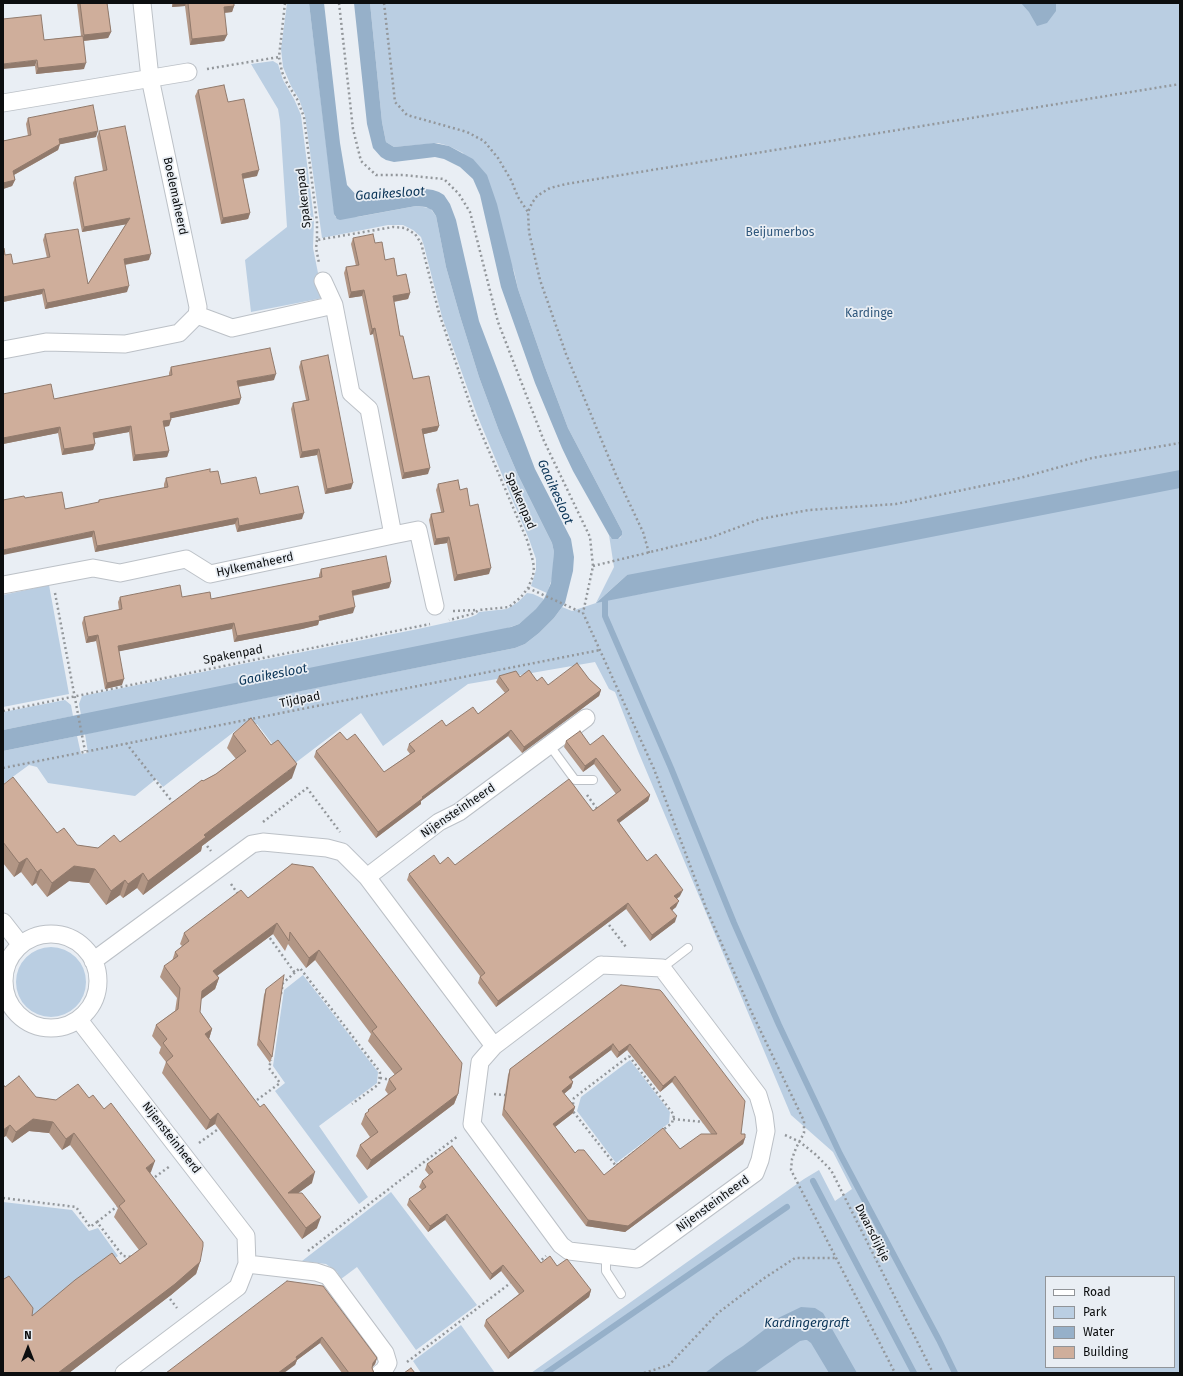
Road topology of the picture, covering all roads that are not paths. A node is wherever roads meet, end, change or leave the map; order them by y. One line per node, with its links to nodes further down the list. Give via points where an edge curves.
1 (142, 3): 3 (street, Boelemaheerd)
2 (188, 72): 3 (street)
3 (150, 78): 4 (street); 7 (street, Boelemaheerd, via 198,307)
4 (3, 103)
5 (323, 281): 6 (street)
6 (334, 305): 7 (street, via 232,328); 9 (street, via 351,393 369,409)
7 (197, 315): 8 (street, via 178,333 126,344 46,342)
8 (3, 350)
9 (393, 535): 10 (street, Hylkemaheerd, via 210,574 186,559 120,573 93,568); 11 (street, Hylkemaheerd, via 418,530)
10 (3, 585)
11 (435, 606)
12 (586, 718): 13 (street, Nijensteinheerd)
13 (550, 746): 14 (lane, via 575,780); 15 (street, Nijensteinheerd, via 459,812 439,822)
14 (593, 780)
15 (366, 878): 19 (street, via 342,852 328,848 263,842 252,844); 23 (street)
16 (3, 922): 17 (street)
17 (21, 945): 19 (street, via 40,936 61,936 80,944); 21 (street, via 13,952 5,972 3,982)
18 (688, 948): 20 (lane)
19 (93, 961): 22 (street, via 97,971 96,993 93,1003)
20 (662, 968): 23 (street, via 601,965); 24 (street, Nijensteinheerd, via 758,1095 766,1131 755,1173 636,1259)
21 (6, 1004): 22 (street, via 23,1020 45,1028 57,1028)
22 (78, 1020): 25 (street, Nijensteinheerd, via 246,1236)
23 (494, 1046): 24 (street, Nijensteinheerd, via 480,1062 472,1124 561,1245 569,1251)
24 (606, 1255): 26 (lane, via 606,1271)
25 (247, 1264): 27 (street, via 316,1272 328,1276 385,1353); 28 (street, Nijensteinheerd, via 238,1287)
26 (621, 1294)
27 (384, 1368)
28 (124, 1373)

